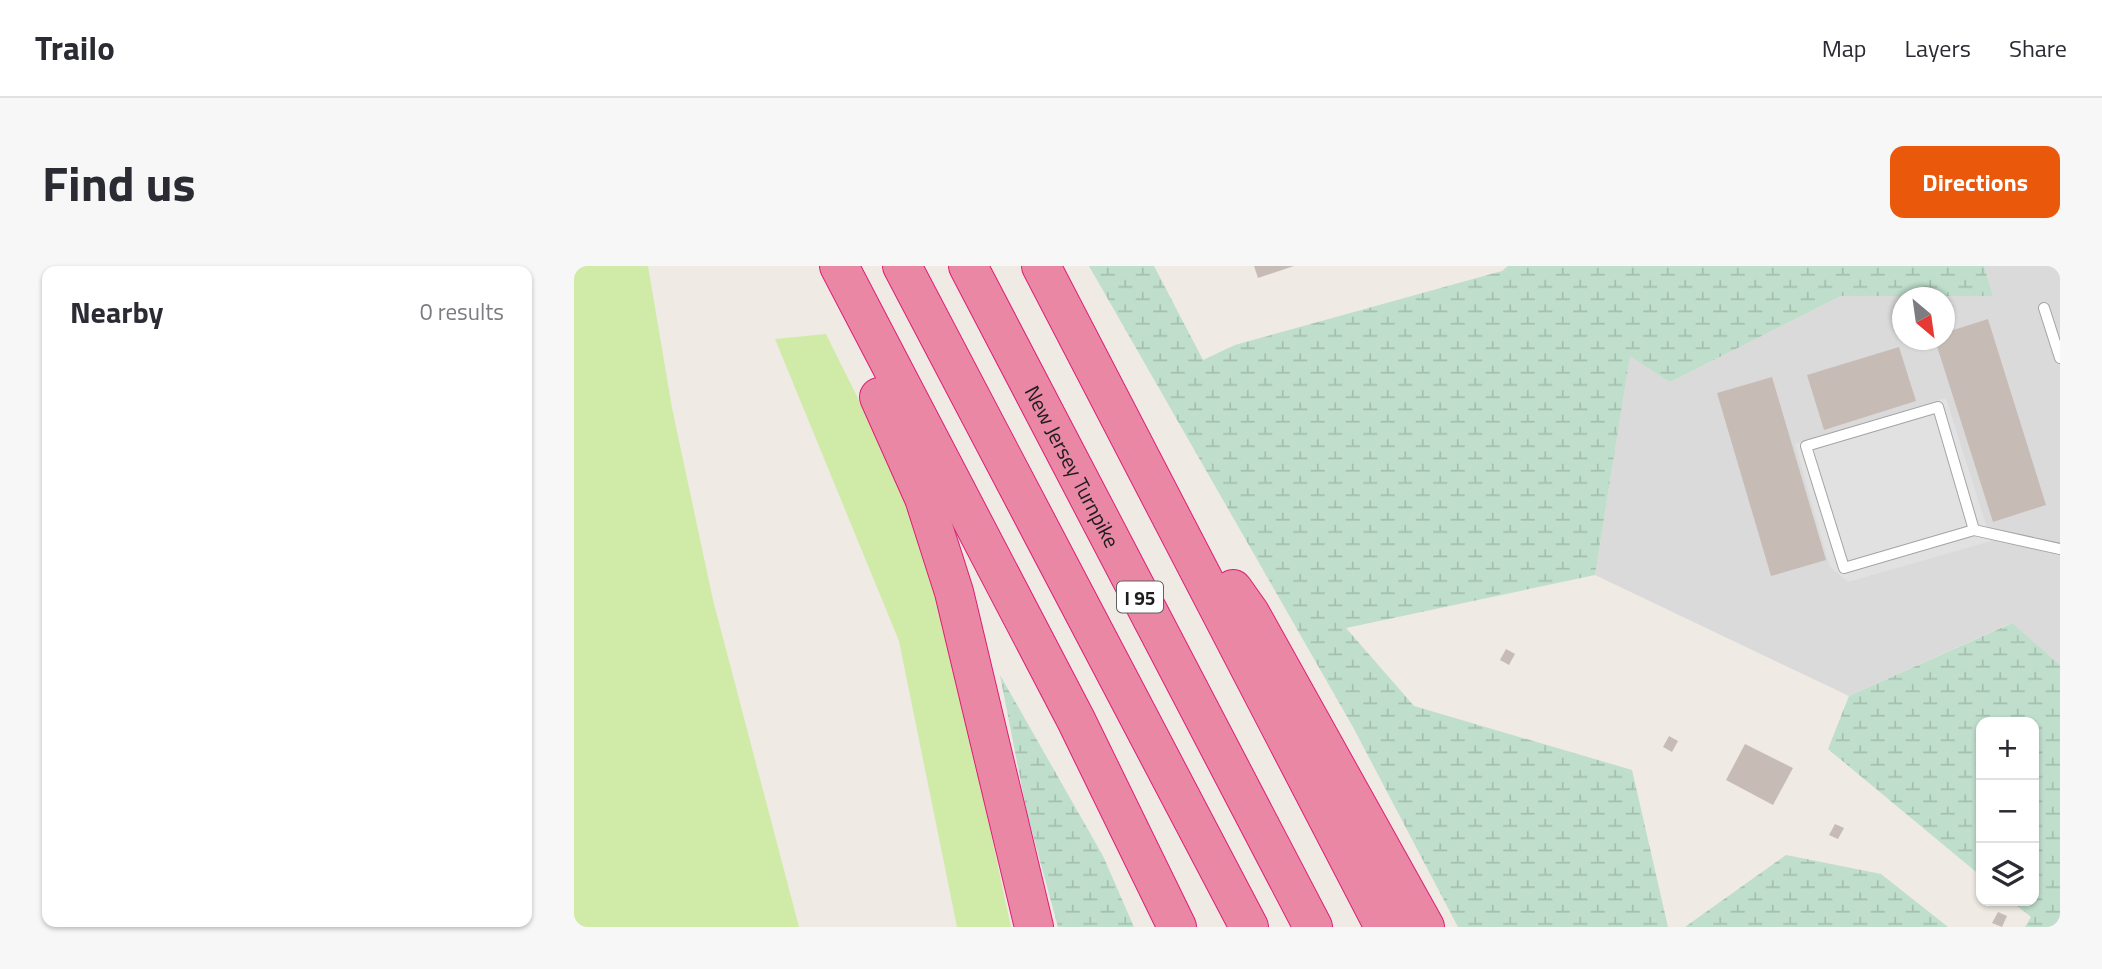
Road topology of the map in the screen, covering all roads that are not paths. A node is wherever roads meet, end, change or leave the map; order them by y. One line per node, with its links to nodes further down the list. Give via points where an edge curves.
1 (837, 266): 10 (highway, via 875,389 924,498 943,556); 11 (highway, via 1076,720)
2 (902, 266): 12 (highway)
3 (968, 266): 13 (highway, New Jersey Turnpike / I 95)
4 (1041, 266): 7 (highway)
5 (2044, 308): 6 (lane)
6 (2060, 358)
7 (1140, 459): 14 (highway); 15 (highway, via 1250,613)
8 (1974, 530): 8 (lane, via 1844,568 1806,446 1938,407); 9 (lane)
9 (2060, 549)
10 (1034, 927)
11 (1177, 927)
12 (1249, 927)
13 (1312, 927)
14 (1384, 927)
15 (1425, 927)

